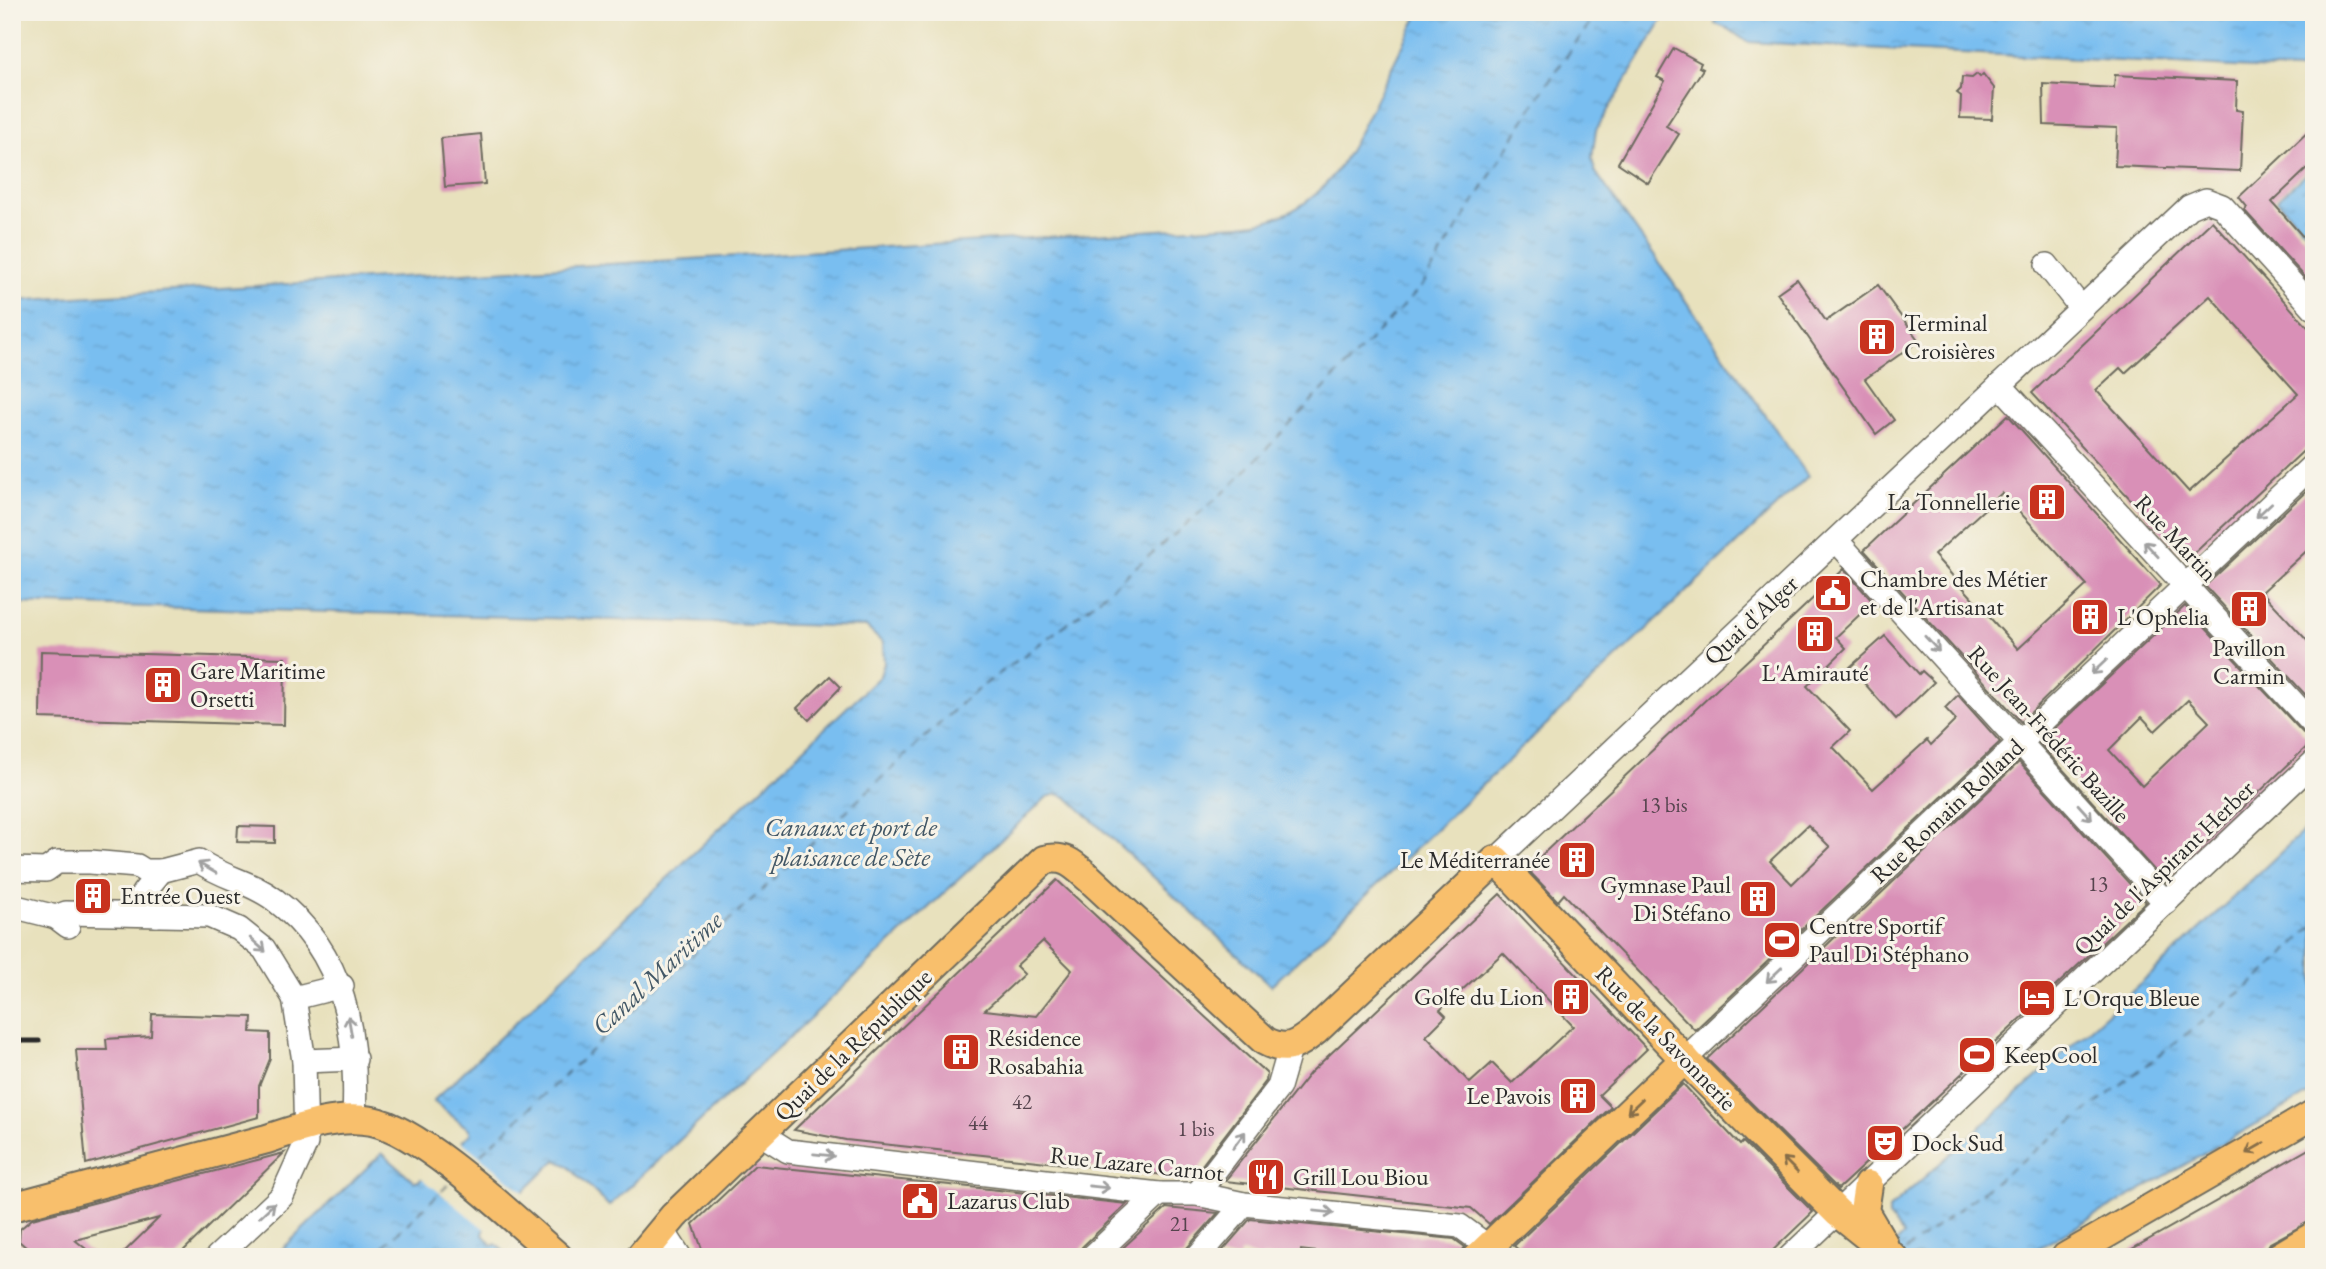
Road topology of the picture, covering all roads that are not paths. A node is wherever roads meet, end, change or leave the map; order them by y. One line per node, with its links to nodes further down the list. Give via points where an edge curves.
1 (2047, 265): 2 (street)
2 (2081, 308): 3 (street, Quai d'Alger, via 2189,207 2206,200 2216,202); 4 (street, Quai d'Alger)
3 (2314, 309)
4 (2000, 385): 6 (street, Quai d'Alger); 7 (street, Rue Martin, one-way to 4)
5 (2314, 464): 7 (street, Rue Romain Rolland, one-way to 7)
6 (1836, 540): 9 (street, Rue Jean-Frédéric Bazille, one-way to 9); 11 (street, Quai d'Alger)
7 (2185, 586): 8 (street, Rue Martin); 9 (street, Rue Romain Rolland, one-way to 9)
8 (2314, 725)
9 (2021, 741): 14 (street, Rue Jean-Frédéric Bazille, one-way to 14); 21 (street, Rue Romain Rolland, one-way to 21)
10 (2314, 762): 14 (street, Quai de l'Aspirant Herber)
11 (1496, 860): 19 (main road, Quai d'Alger, via 1315,1031); 21 (main road, Rue de la Savonnerie)
12 (12, 869): 13 (street, via 46,870 57,862 90,862)
13 (153, 871): 16 (street, via 143,893); 17 (street, one-way to 13, via 310,935 275,899 236,878 215,873 199,861)
14 (2166, 903): 27 (street, Quai de l'Aspirant Herber)
15 (12, 906): 16 (street, via 57,917 68,926 135,930)
16 (153, 916): 18 (street, one-way to 18, via 209,916 239,929 264,949)
17 (341, 986): 18 (street); 20 (street, one-way to 17)
18 (294, 998): 22 (street)
19 (1290, 1049): 26 (main road, Quai de la République, via 1265,1041 1070,861 1056,856 1044,860); 29 (street, one-way to 19, via 1279,1087)
20 (355, 1059): 22 (street); 24 (street)
21 (1685, 1059): 32 (main road, Rue de la Savonnerie, one-way to 21); 35 (main road, Rue Romain Rolland, one-way to 35)
22 (304, 1060): 25 (street)
23 (2314, 1114): 44 (main road, one-way to 44)
24 (354, 1119): 25 (main road); 37 (main road, via 390,1126 435,1154)
25 (307, 1125): 31 (main road); 38 (street, one-way to 25, via 282,1196 306,1143)
26 (761, 1133): 28 (street, Rue Lazare Carnot, one-way to 28, via 788,1151); 33 (main road, Quai de la République)
27 (1868, 1185): 32 (street, Quai de l'Aspirant Herber); 36 (main road, via 1864,1211)
28 (1159, 1194): 29 (street, Rue Lazare Carnot); 41 (street)
29 (1197, 1194): 30 (street, Rue Lazare Carnot)
30 (1244, 1204): 35 (street, Rue Lazare Carnot, one-way to 35, via 1460,1226); 42 (street)
31 (12, 1207)
32 (1838, 1213): 36 (main road, Rue de la Savonnerie); 43 (street, Quai de l'Aspirant Herber)
33 (662, 1229): 39 (main road, Quai de la République); 40 (street)
34 (2314, 1236): 45 (main road)
35 (1490, 1253)
36 (1890, 1254)
37 (558, 1256)
38 (217, 1257)
39 (640, 1257)
40 (680, 1257)
41 (1092, 1257)
42 (1198, 1257)
43 (1790, 1257)
44 (2066, 1257)
45 (2279, 1257)

